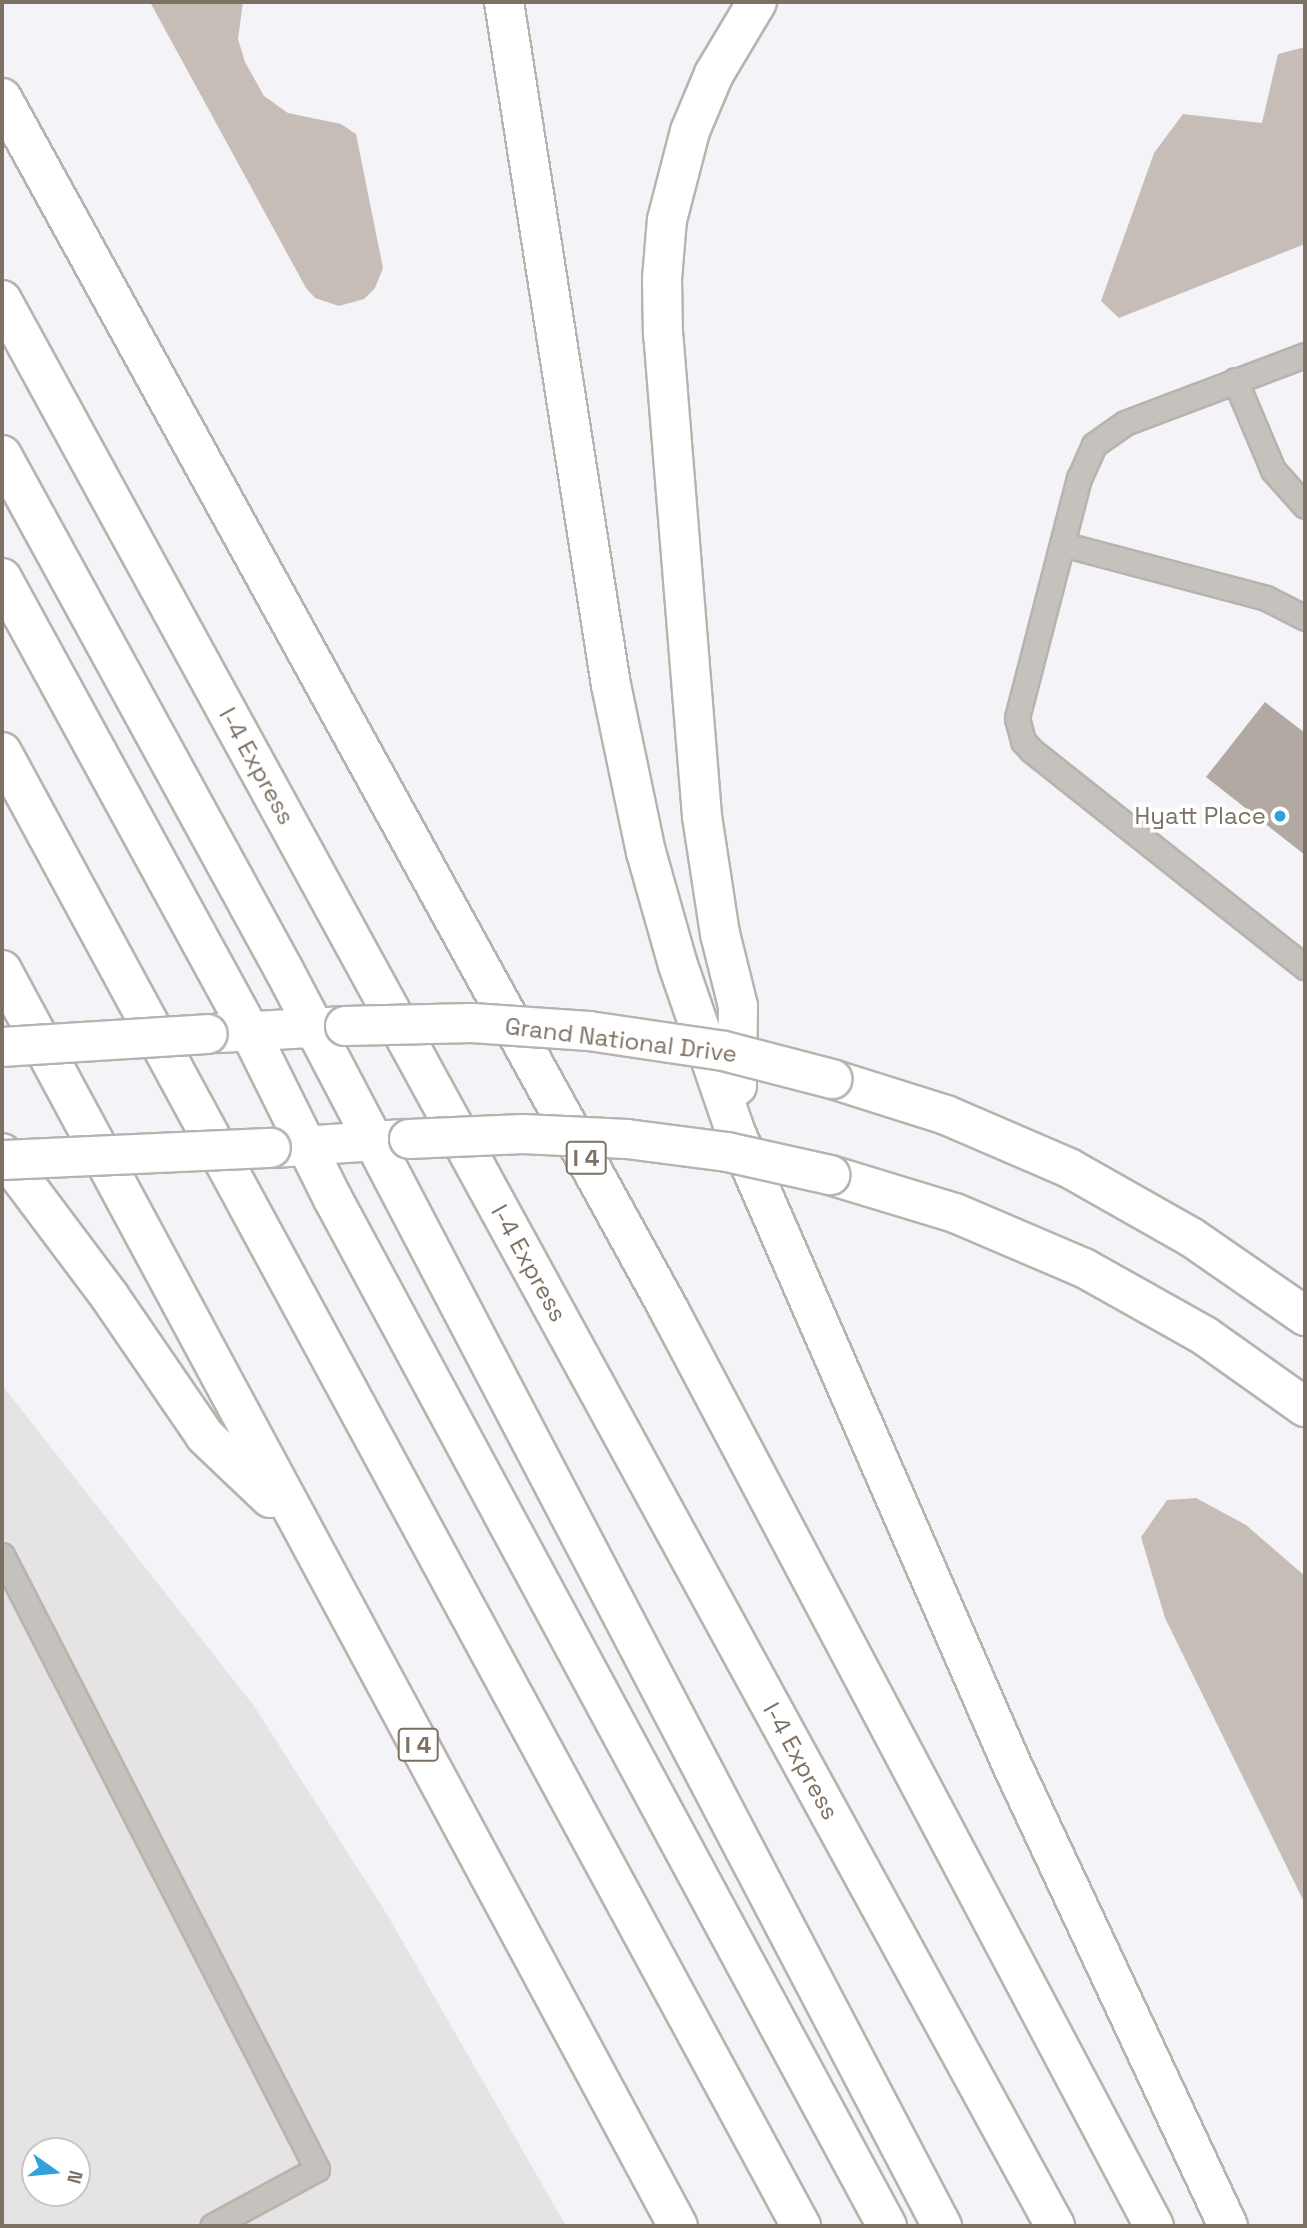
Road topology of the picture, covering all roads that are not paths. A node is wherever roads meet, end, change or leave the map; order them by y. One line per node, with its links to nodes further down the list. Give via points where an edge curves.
1 (504, 2): 18 (main road, via 620,730 646,852 678,965)
2 (757, 2): 18 (main road, via 714,74 690,131 667,220 662,288 702,816 720,934 738,1006)
3 (2, 98): 33 (main road, I 4, via 657,1289)
4 (2, 300): 32 (main road, I-4 Express)
5 (1305, 355): 6 (lane)
6 (1235, 380): 8 (lane, via 1273,470); 9 (lane, via 1102,436 1083,467)
7 (2, 455): 15 (main road)
8 (1305, 506)
9 (1062, 544): 11 (lane, via 1266,598); 13 (lane, via 1019,703 1017,718 1023,741)
10 (2, 578): 16 (main road)
11 (1305, 618)
12 (2, 752): 29 (main road)
13 (1305, 967)
14 (2, 970): 25 (main road, I 4)
15 (329, 1027): 16 (main road, Grand National Drive); 19 (main road); 23 (main road, Grand National Drive, bridge, via 472,1024 589,1031 724,1051 832,1080 946,1115 1069,1168 1191,1237)
16 (250, 1032): 17 (main road, Grand National Drive, bridge); 20 (main road)
17 (2, 1047)
18 (736, 1133): 34 (main road, via 1012,1765)
19 (390, 1140): 20 (main road); 24 (main road, bridge, via 504,1134 627,1139 727,1152 830,1175 955,1213 1084,1268 1205,1336); 31 (main road)
20 (288, 1147): 22 (main road, bridge); 30 (main road)
21 (2, 1153): 25 (main road, via 110,1297 205,1436)
22 (2, 1160)
23 (1305, 1316)
24 (1305, 1407)
25 (296, 1523): 28 (main road, I 4)
26 (2, 1555): 27 (lane, via 317,2169)
27 (212, 2226)
28 (678, 2226)
29 (801, 2226)
30 (887, 2226)
31 (942, 2226)
32 (1055, 2226)
33 (1154, 2226)
34 (1228, 2226)

